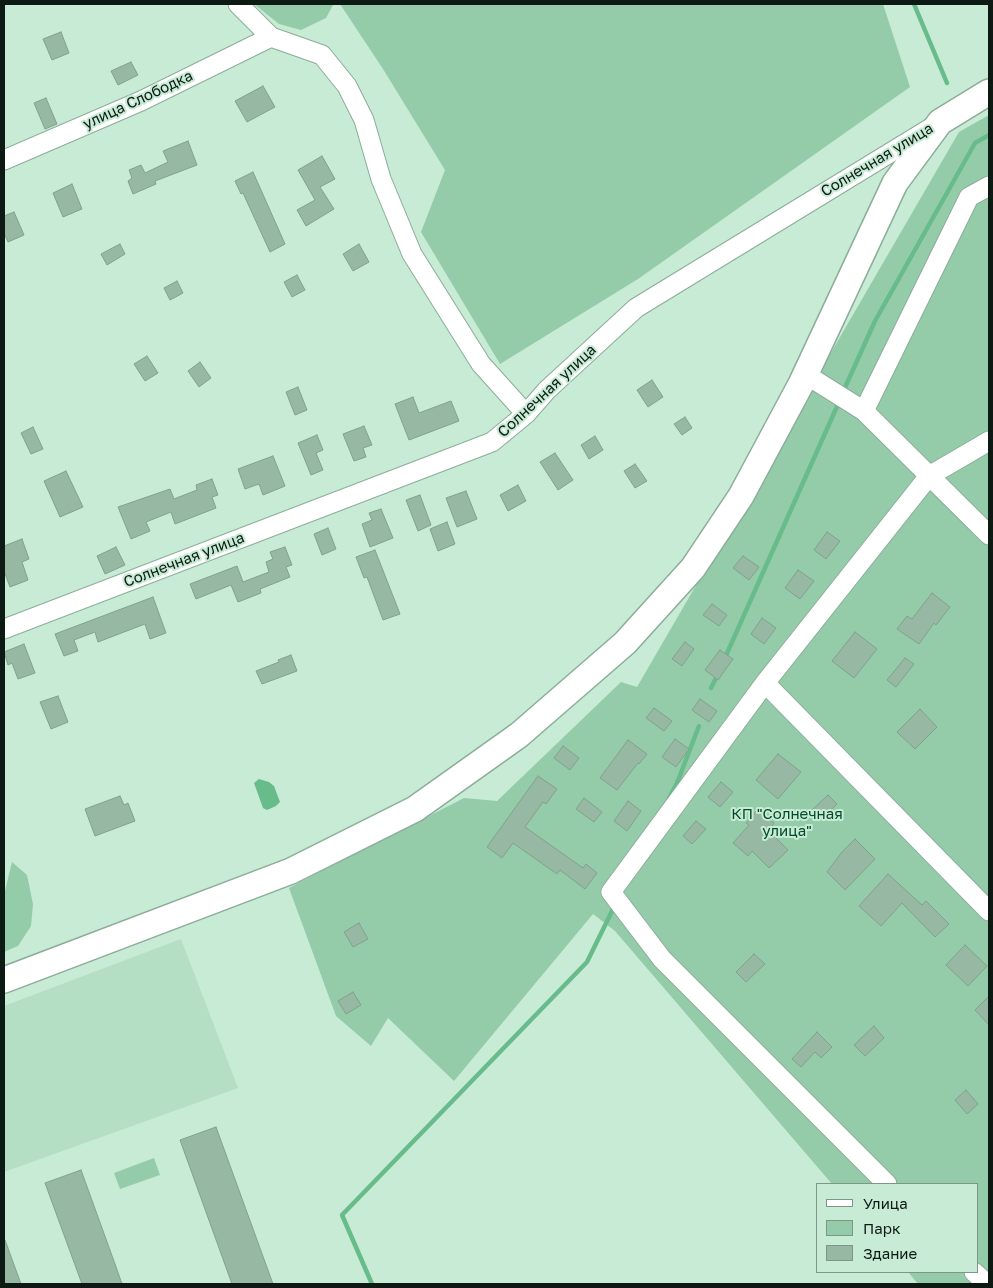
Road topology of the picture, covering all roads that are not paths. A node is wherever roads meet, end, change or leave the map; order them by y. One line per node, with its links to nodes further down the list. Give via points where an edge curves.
1 (238, 4): 2 (street)
2 (271, 37): 6 (street, улица Слободка, via 141,101); 11 (street, via 322,55 347,86 364,120 381,179 412,254 481,364)
3 (989, 92): 4 (main road)
4 (940, 122): 5 (street, Солнечная улица); 7 (main road)
5 (878, 159): 7 (street); 11 (street, Солнечная улица, via 636,308 547,390)
6 (4, 160)
7 (894, 183): 9 (main road)
8 (989, 186): 10 (street, via 969,197)
9 (805, 374): 10 (street); 18 (main road, via 741,496 693,568 626,644 519,735 415,809 291,871)
10 (864, 410): 13 (street)
11 (526, 414): 15 (street, Солнечная улица, via 492,442)
12 (989, 441): 13 (street)
13 (929, 476): 14 (street); 16 (street)
14 (989, 535)
15 (4, 629)
16 (765, 683): 17 (street); 19 (street, via 611,892 662,959)
17 (989, 910)
18 (4, 980)
19 (886, 1183)
20 (975, 1273): 21 (street)
21 (987, 1284)

